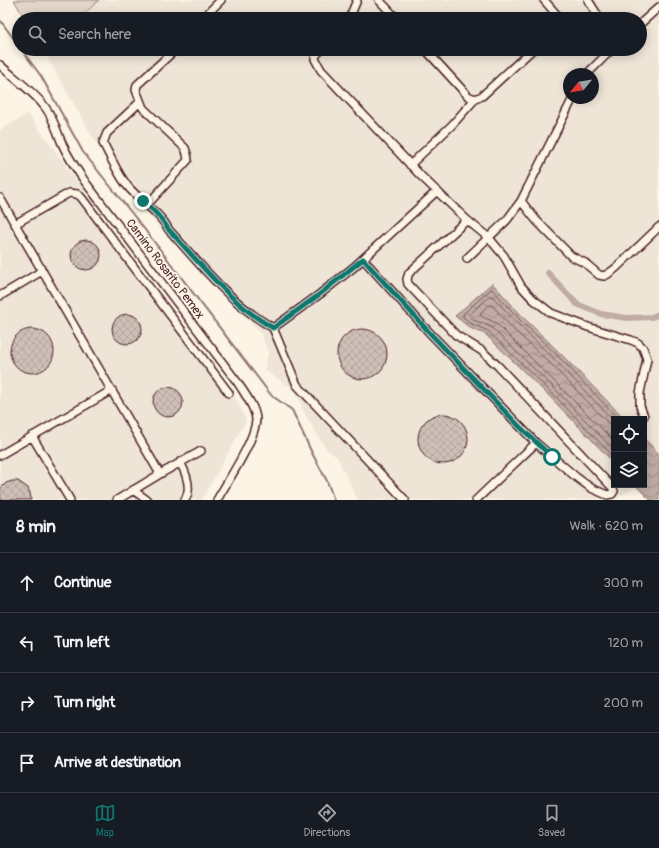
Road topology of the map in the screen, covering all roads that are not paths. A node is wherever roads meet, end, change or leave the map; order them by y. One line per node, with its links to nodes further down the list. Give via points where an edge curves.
1 (221, 0): 7 (street)
2 (357, 0): 8 (street)
3 (379, 0): 9 (street)
4 (544, 0): 10 (street)
5 (588, 0): 11 (street)
6 (659, 7): 12 (street)
7 (209, 12)
8 (352, 12)
9 (390, 12)
10 (554, 12)
11 (596, 12)
12 (647, 18)
13 (168, 56): 21 (street, via 137,85)
14 (316, 56): 23 (street, via 321,70)
15 (431, 56): 20 (street, via 468,96)
16 (525, 56): 20 (street, via 482,96)
17 (605, 56): 19 (street)
18 (0, 65): 51 (street, Camino Rosarito Pemex, via 46,108 72,163 238,383 251,404 256,419 254,430)
19 (594, 68)
20 (475, 99): 23 (street)
21 (140, 102): 27 (street, via 107,132 104,143 124,181); 27 (street, via 188,154 188,160)
22 (570, 104): 26 (street)
23 (410, 165): 24 (street)
24 (438, 191): 28 (street); 33 (street)
25 (0, 198): 29 (street)
26 (521, 201): 30 (street, via 571,256 604,276 616,268); 31 (street)
27 (147, 205): 36 (street, via 159,215 169,230 231,297)
28 (467, 220): 31 (street); 41 (street, via 409,272 408,284 456,335 482,351 498,366 612,487 613,493 607,495 591,488)
29 (15, 224): 34 (street); 38 (street, via 68,193 81,197)
30 (659, 227)
31 (489, 238): 32 (street); 39 (street, via 504,256 521,286 544,308 588,327 631,340 643,348 647,359 640,392 640,406)
32 (467, 258)
33 (363, 259): 36 (street); 41 (street)
34 (42, 271): 35 (street); 37 (street)
35 (0, 296)
36 (273, 328): 52 (street, via 297,385)
37 (112, 390): 40 (street); 45 (street)
38 (229, 393)
39 (644, 416)
40 (32, 436): 43 (street); 47 (street)
41 (536, 443): 53 (street)
42 (201, 452): 44 (street)
43 (0, 455)
44 (180, 462): 45 (street); 50 (street, via 186,473 188,485)
45 (160, 474): 46 (street)
46 (133, 490): 48 (street); 49 (street)
47 (70, 500)
48 (117, 500)
49 (147, 500)
50 (185, 500)
51 (217, 500)
52 (406, 500)
53 (476, 500)

